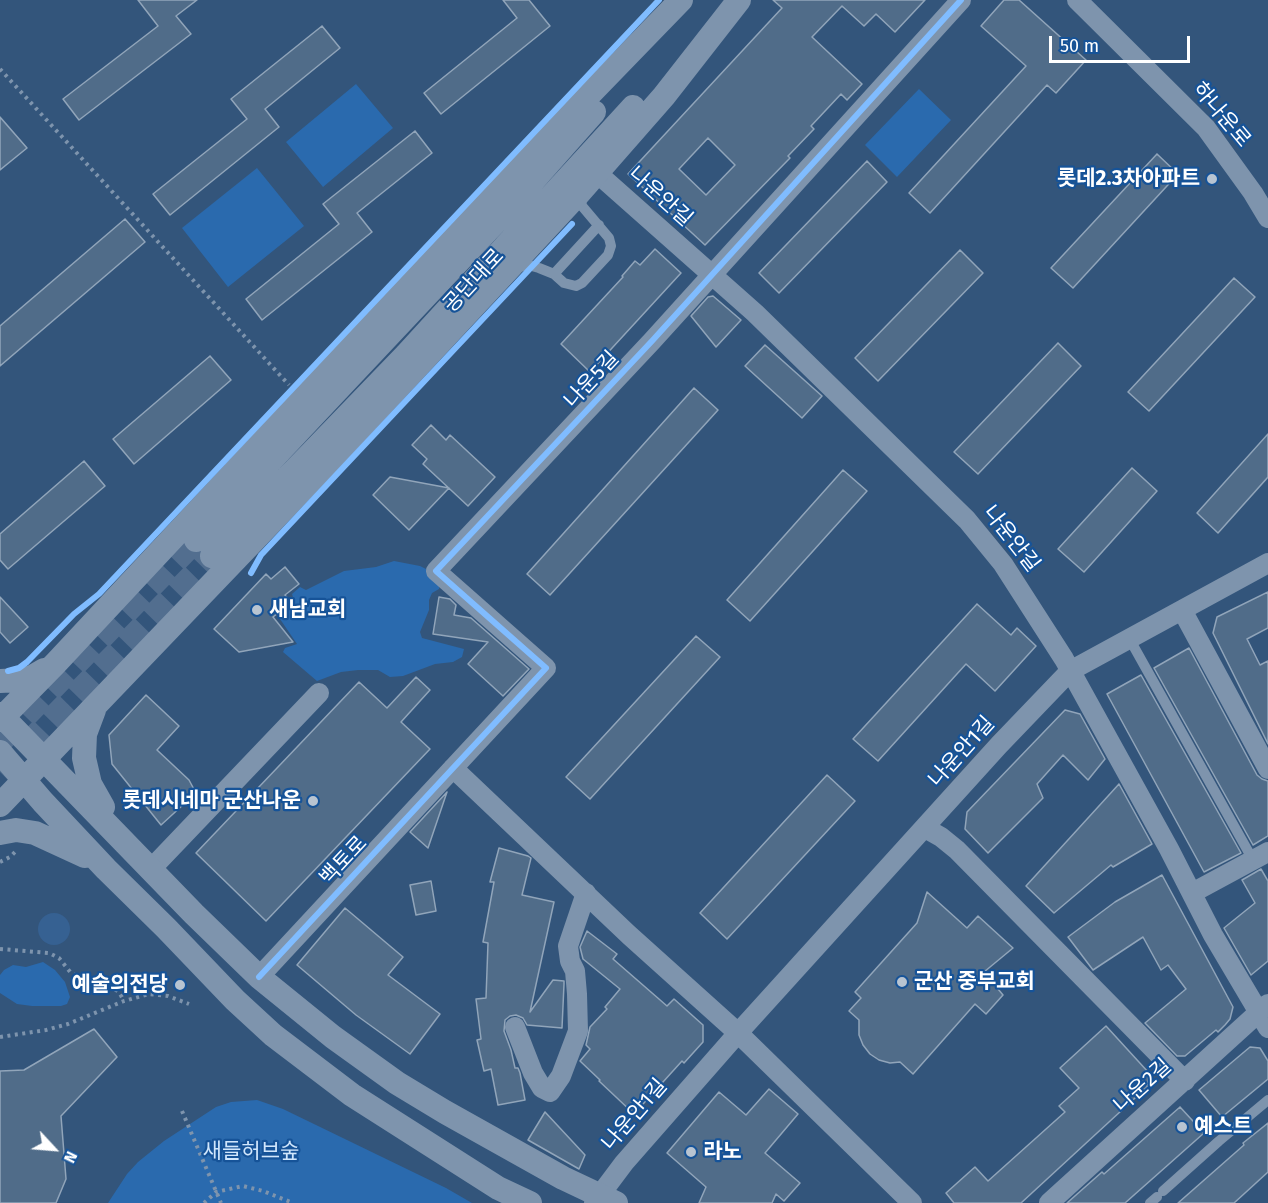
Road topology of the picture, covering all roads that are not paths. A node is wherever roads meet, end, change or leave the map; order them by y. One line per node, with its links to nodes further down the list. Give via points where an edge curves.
1 (681, 0): 16 (street, via 519,167)
2 (694, 0): 3 (street, 공단대로, via 204,548 406,355)
3 (730, 0)
4 (739, 0): 7 (street, via 664,96)
5 (961, 0): 12 (street, 나운5길)
6 (1077, 0): 8 (street, 하나운로, via 1206,128)
7 (593, 177): 9 (lane, via 581,199 582,206); 10 (street); 12 (street, 나운안길)
8 (1268, 218)
9 (599, 225): 11 (lane); 11 (lane, via 609,238 608,255 576,286 564,283)
10 (505, 273): 11 (lane, via 528,265); 20 (street)
11 (554, 274)
12 (710, 274): 17 (street, 나운안길, via 967,520 1003,564); 24 (street, 나운5길, via 436,571 546,668)
13 (1268, 563): 14 (street, 나운안1길)
14 (1182, 610): 15 (street, 나운안1길); 25 (street)
15 (1129, 638): 17 (street, 나운안1길); 30 (lane)
16 (63, 656): 18 (street, via 40,674 21,681); 21 (street)
17 (1070, 671): 28 (street, 나운안1길); 33 (street, 나운안길)
18 (0, 681)
19 (319, 693): 31 (street)
20 (101, 699): 23 (street); 31 (street, via 85,734 85,767 102,806)
21 (1, 717): 23 (street)
22 (0, 752): 26 (street)
23 (45, 759): 26 (street); 31 (street)
24 (453, 768): 34 (street); 35 (street, 백토로)
25 (1268, 769)
26 (24, 780): 27 (street); 32 (street)
27 (0, 805)
28 (925, 828): 38 (street, 나운안1길); 39 (street, via 957,850)
29 (0, 833): 32 (street, via 35,833 80,852)
30 (1260, 856): 33 (street)
31 (146, 863): 35 (street)
32 (106, 869): 43 (street, via 273,1035 352,1095 498,1188)
33 (1192, 893): 36 (street, 나운안길, via 1213,935)
34 (586, 894): 37 (street, via 568,946 577,994 578,1031 561,1076 550,1092 542,1089); 38 (street)
35 (260, 977): 42 (street, via 397,1083)
36 (1265, 1014): 39 (street, 나운2길)
37 (515, 1027)
38 (738, 1033): 42 (street, 나운안1길, via 624,1163); 44 (street)
39 (1185, 1081): 45 (street, 나운2길)
40 (1268, 1100): 41 (lane)
41 (1157, 1197)
42 (603, 1200)
43 (530, 1203)
44 (912, 1203)
45 (1049, 1203)

